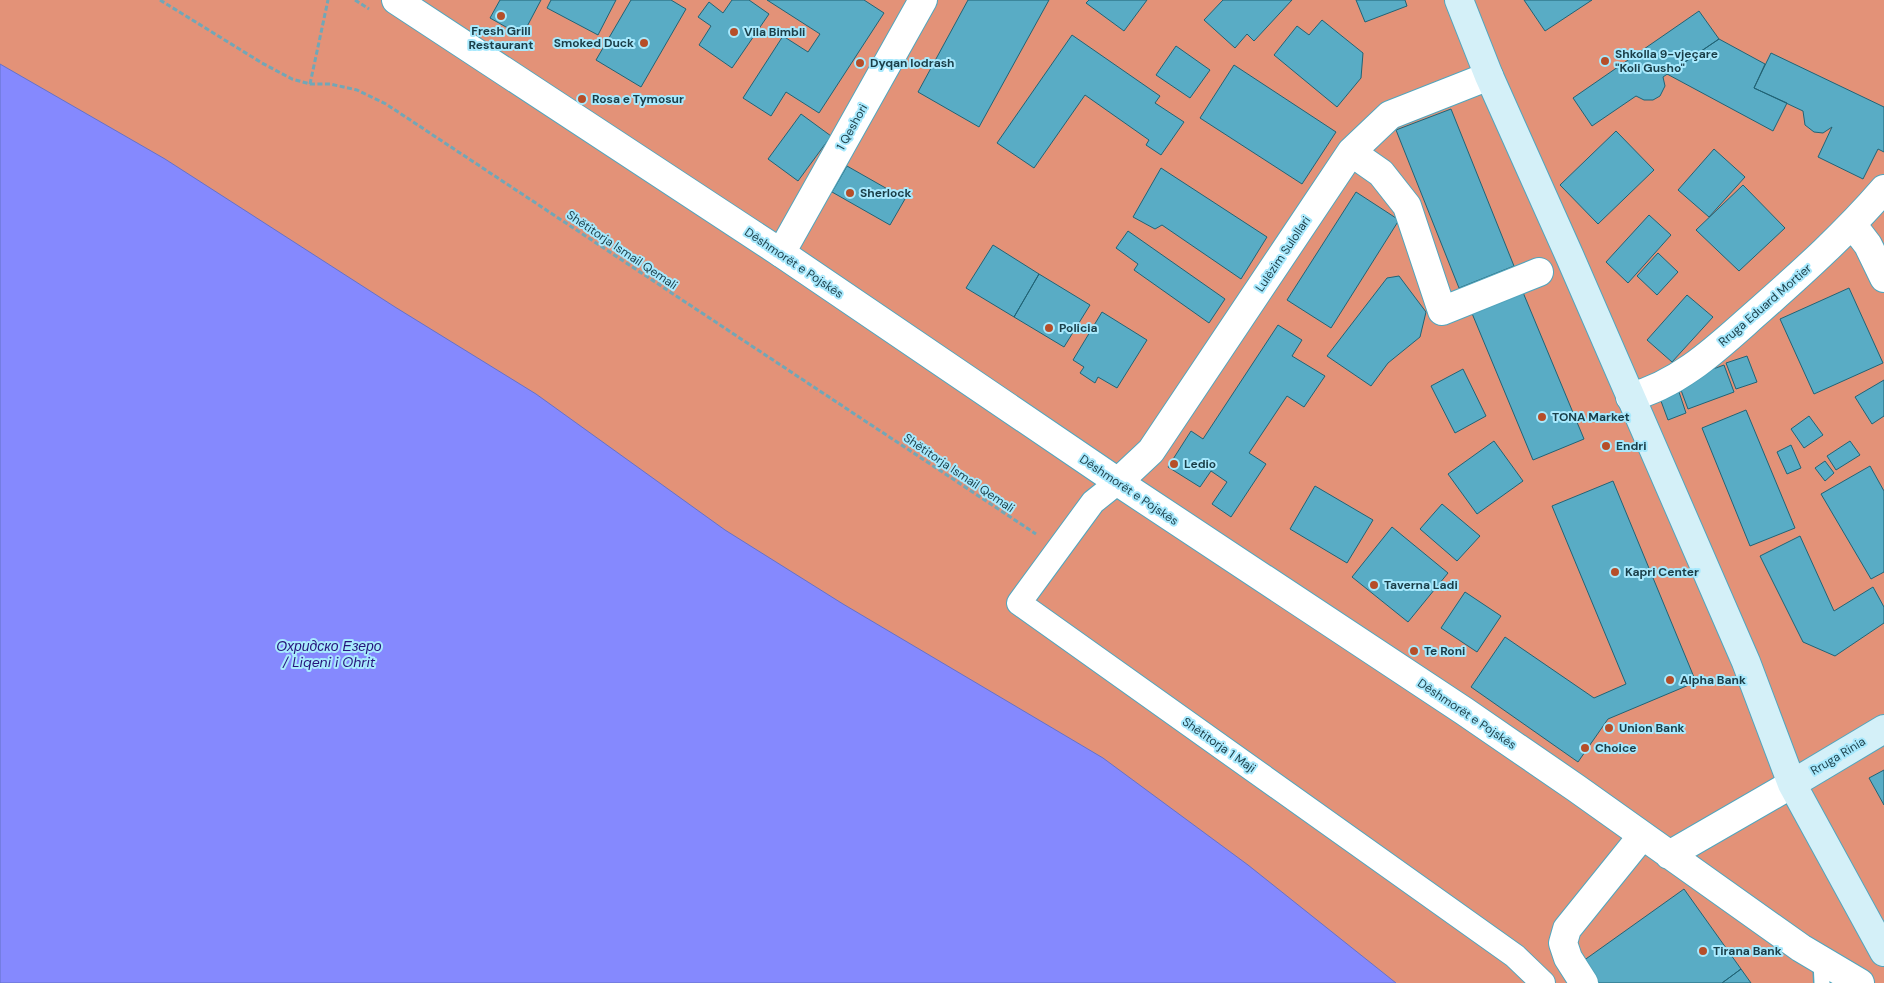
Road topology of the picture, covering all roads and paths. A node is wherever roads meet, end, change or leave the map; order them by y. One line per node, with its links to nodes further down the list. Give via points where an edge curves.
1 (160, 0): 7 (path, Shëtitorja Ismail Qemali, via 262,63 292,79)
2 (328, 0): 7 (path)
3 (396, 0): 11 (street, Dëshmorët e Pojskës)
4 (923, 0): 11 (street, 1 Qeshori)
5 (1459, 0): 6 (main road)
6 (1489, 76): 8 (street, Lulëzim Sulollari, via 1390,115); 14 (main road)
7 (310, 84): 16 (path, Shëtitorja Ismail Qemali, via 330,84 357,90 386,104)
8 (1351, 152): 12 (street, via 1381,173 1407,206 1442,310); 15 (street, Lulëzim Sulollari, via 1151,451)
9 (1884, 189): 10 (street, Rruga Eduard Mortier)
10 (1852, 224): 13 (street, via 1868,244); 14 (street, Rruga Eduard Mortier, via 1712,352 1664,385)
11 (781, 253): 15 (street, Dëshmorët e Pojskës)
12 (1539, 272)
13 (1884, 278)
14 (1630, 397): 18 (main road, via 1746,662)
15 (1118, 482): 16 (street, Shëtitorja 1 Maji, via 1093,502); 19 (street, Dëshmorët e Pojskës, via 1464,711)
16 (1058, 549): 23 (street, Shëtitorja 1 Maji, via 1019,603 1515,956)
17 (1884, 729): 18 (main road, Rruga Rinia)
18 (1792, 784): 20 (street); 21 (main road)
19 (1642, 836): 20 (street, Dëshmorët e Pojskës); 24 (street, via 1568,929 1563,943 1568,958)
20 (1669, 855): 22 (street, Dëshmorët e Pojskës)
21 (1884, 952)
22 (1821, 972): 25 (street, Dëshmorët e Pojskës)
23 (1543, 983)
24 (1584, 983)
25 (1860, 983)

